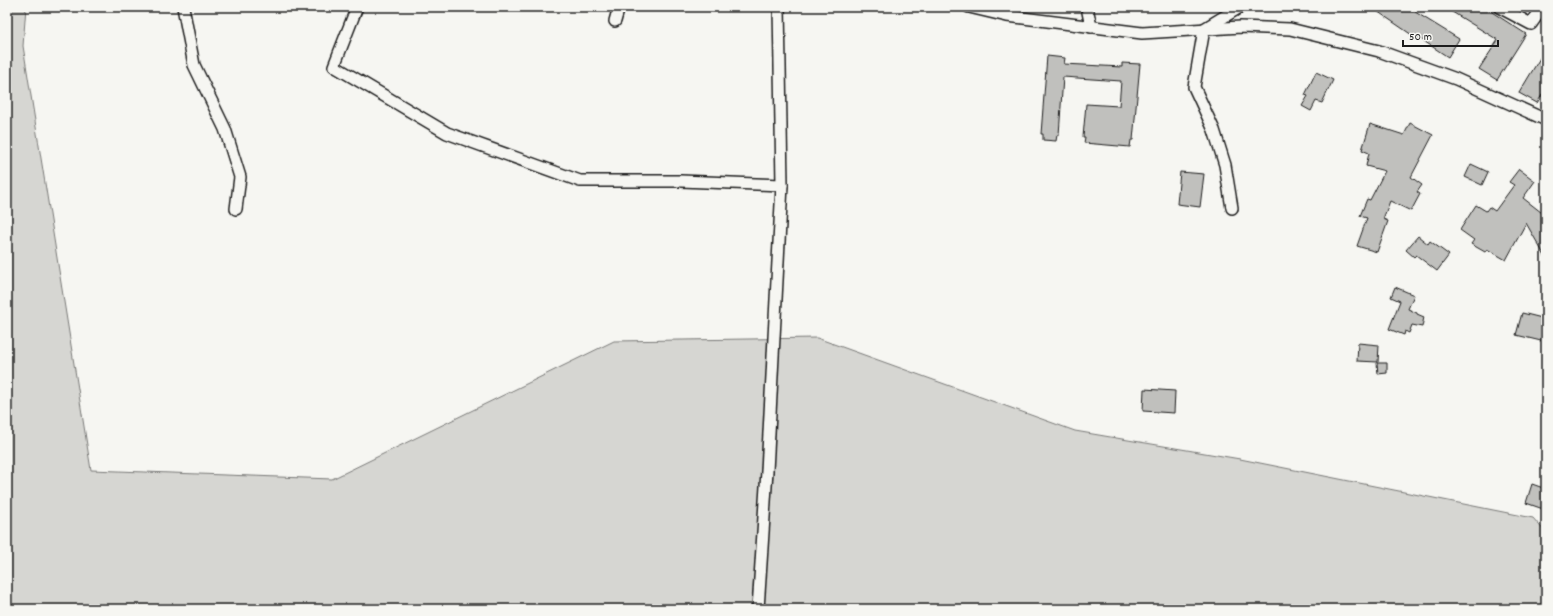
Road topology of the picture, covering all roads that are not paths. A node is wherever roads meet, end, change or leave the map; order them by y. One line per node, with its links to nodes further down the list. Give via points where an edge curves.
1 (183, 7): 16 (street, via 194,65 226,129 240,177)
2 (357, 7): 14 (street, via 334,66 447,133 580,181)
3 (619, 7): 10 (street)
4 (779, 7): 14 (street)
5 (969, 7): 11 (street, via 1007,16)
6 (1088, 7): 11 (street)
7 (1240, 7): 12 (street)
8 (1499, 7): 9 (street, via 1531,24)
9 (1542, 7)
10 (615, 21)
11 (1091, 27): 12 (street, via 1142,33)
12 (1204, 29): 13 (street, via 1290,29 1379,50 1456,79); 15 (street, via 1194,87 1214,130 1225,165)
13 (1546, 120)
14 (782, 185): 17 (street)
15 (1232, 208)
16 (236, 209)
17 (758, 609)

